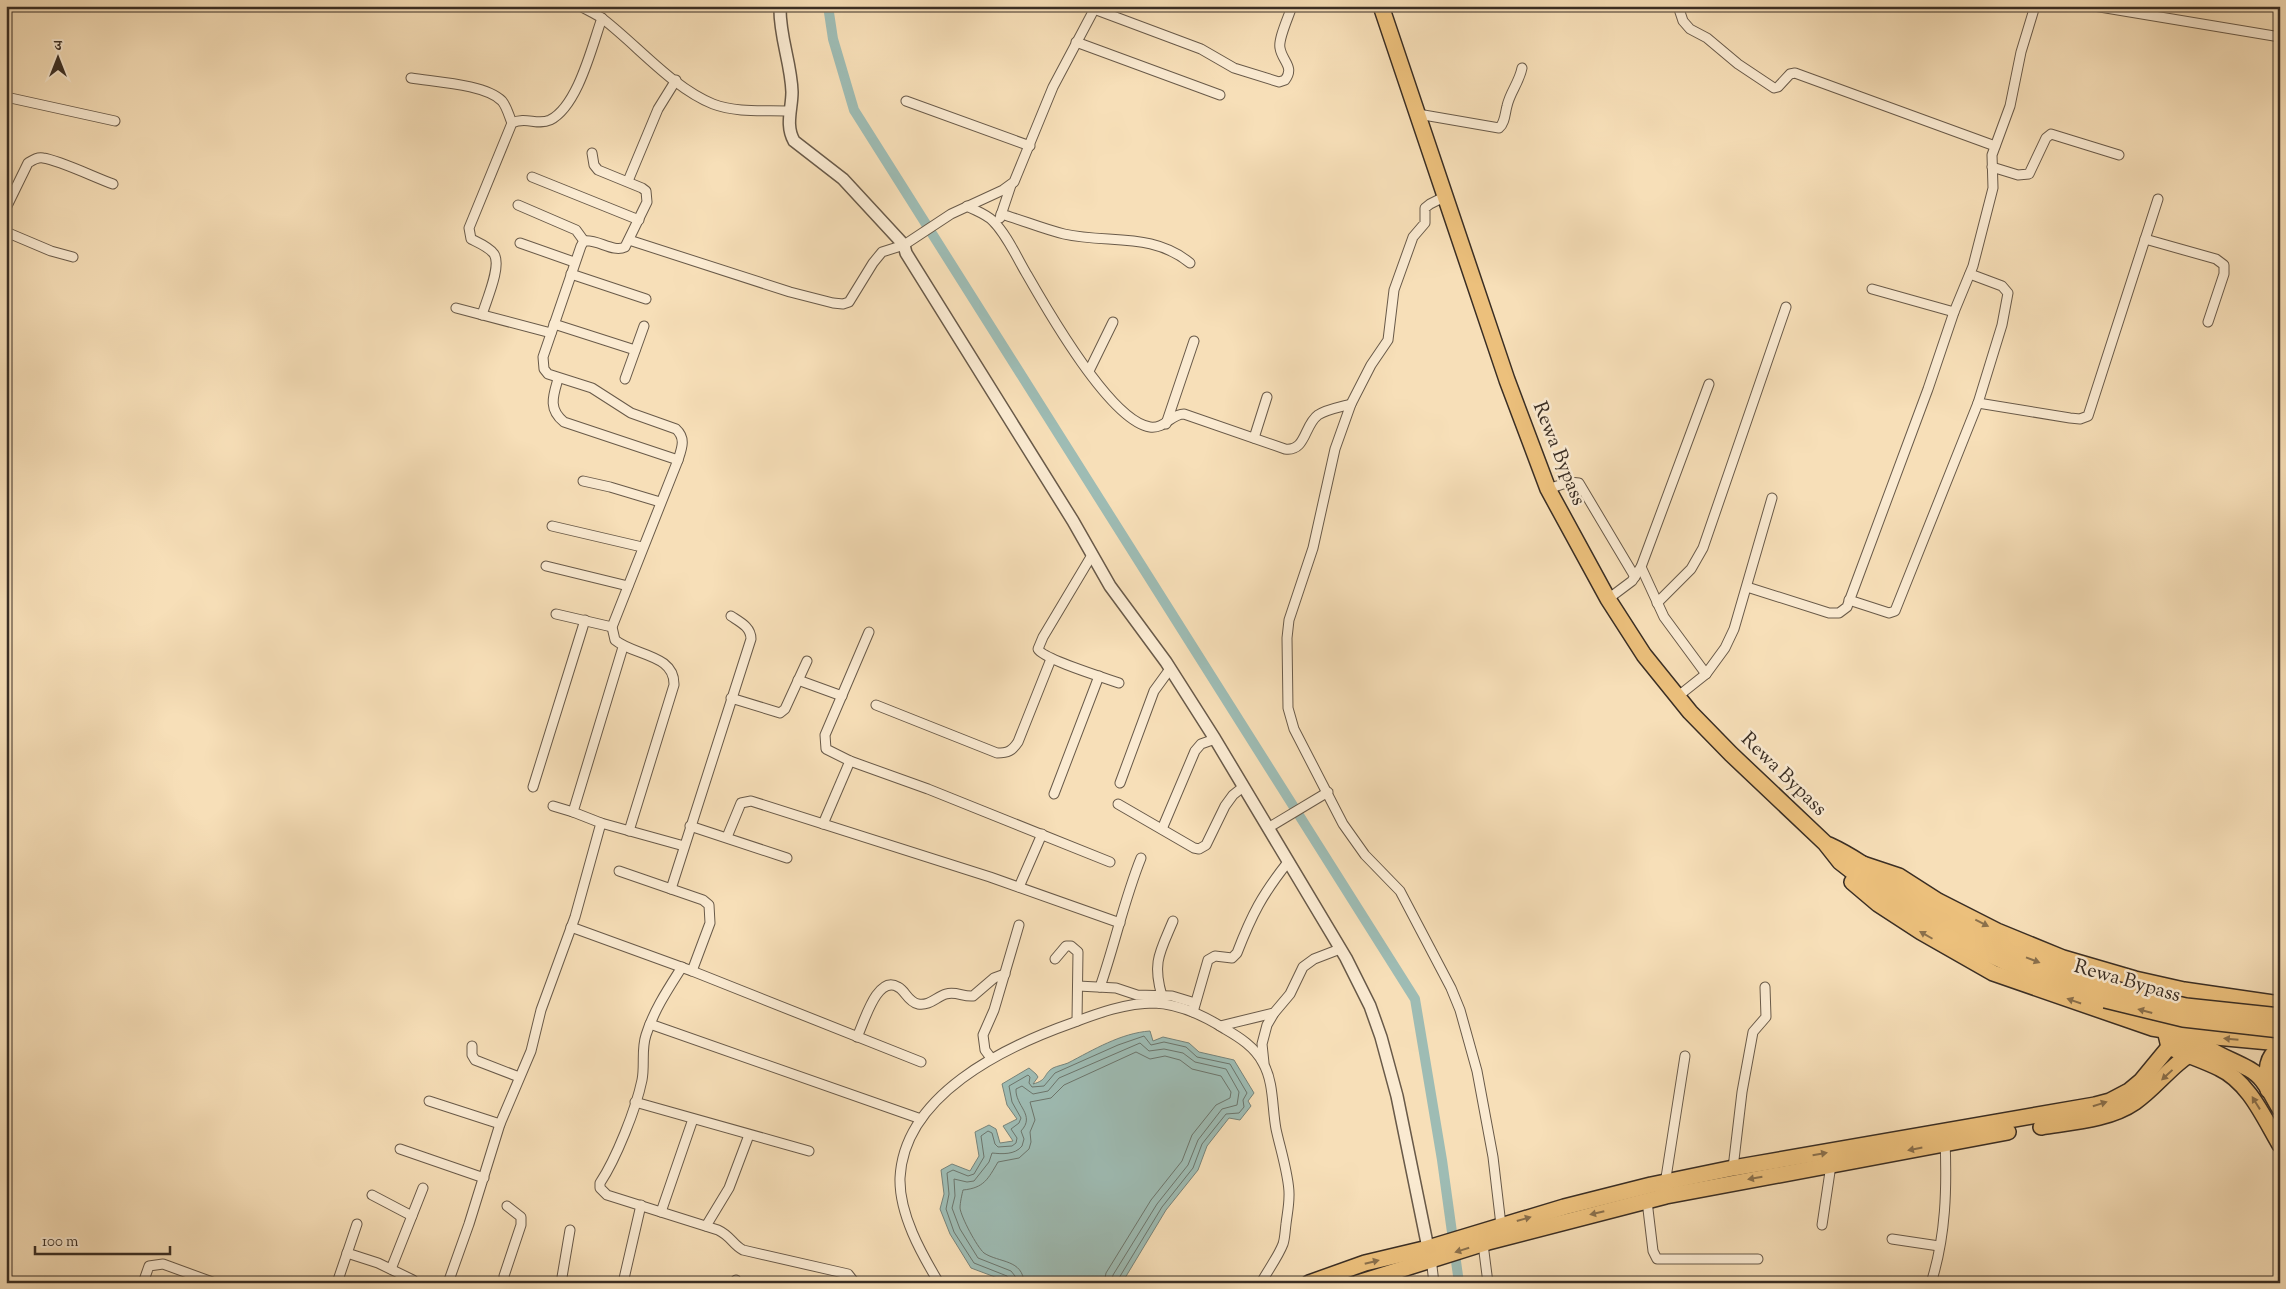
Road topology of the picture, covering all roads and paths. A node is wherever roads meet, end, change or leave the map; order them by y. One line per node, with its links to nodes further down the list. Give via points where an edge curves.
1 (580, 6): 9 (street)
2 (780, 6): 18 (street, via 781,32 789,62 792,93)
3 (1292, 6): 8 (street, via 1280,44 1289,70 1285,80 1278,82 1234,68 1200,49)
4 (1381, 6): 19 (main road, Rewa Bypass)
5 (1678, 6): 23 (street, via 1690,29 1771,86 1777,88 1794,73)
6 (2035, 6): 23 (street, via 2010,106)
7 (2094, 6): 10 (street)
8 (1095, 8): 11 (street)
9 (602, 18): 14 (street); 21 (street, via 581,80 566,104 551,120)
10 (2280, 37)
11 (1076, 42): 15 (street); 22 (street, via 1053,87)
12 (1522, 68): 19 (street, via 1499,128)
13 (410, 78): 21 (street, via 483,90 503,103)
14 (676, 80): 18 (street, via 714,104 735,109); 28 (street, via 658,109)
15 (1220, 95)
16 (6, 98): 20 (street)
17 (906, 101): 22 (street)
18 (790, 111): 44 (street, via 790,134 794,141 843,179)
19 (1418, 114): 31 (main road, Rewa Bypass)
20 (115, 121)
21 (512, 122): 55 (street, via 468,234 496,260)
22 (1030, 146): 30 (street)
23 (1995, 146): 26 (street)
24 (592, 153): 28 (street, via 598,170)
25 (2119, 155): 26 (street, via 2051,134 2029,174 2018,175)
26 (1992, 167): 49 (street, via 1991,196)
27 (532, 176): 37 (street)
28 (628, 181): 37 (street, via 642,188 648,196)
29 (113, 184): 35 (street, via 42,158 34,159 28,163)
30 (1011, 186): 34 (street); 36 (street)
31 (1444, 197): 69 (street, via 1425,208 1425,223 1413,236 1394,290 1388,340 1371,365); 74 (main road, Rewa Bypass)
32 (2158, 199): 40 (street)
33 (518, 204): 42 (street, via 576,230)
34 (967, 206): 38 (street); 44 (street)
35 (6, 208)
36 (1001, 214): 38 (street); 47 (street, via 1064,234 1168,248)
37 (639, 220): 41 (street)
38 (997, 226): 63 (street, via 1053,320)
39 (6, 232): 45 (street)
40 (2145, 239): 57 (street, via 2224,264 2224,274); 68 (street, via 2088,416 2070,418)
41 (628, 240): 42 (street, via 620,249); 44 (street, via 790,292 843,304 849,302 882,252)
42 (584, 241): 46 (street)
43 (520, 243): 46 (street)
44 (907, 243): 79 (street, via 906,253 1074,521)
45 (73, 257)
46 (574, 262): 48 (street)
47 (1190, 263)
48 (570, 274): 51 (street); 58 (street)
49 (1970, 274): 54 (street); 68 (street, via 2002,286 2008,293 2002,325)
50 (1872, 289): 54 (street)
51 (646, 299)
52 (1786, 307): 87 (street, via 1703,548 1691,569)
53 (456, 308): 55 (street)
54 (1954, 312): 86 (street)
55 (482, 315): 60 (street)
56 (1113, 322): 63 (street)
57 (2208, 322)
58 (554, 324): 60 (street); 62 (street)
59 (644, 326): 62 (street)
60 (550, 333): 64 (street, via 542,363 548,374)
61 (1194, 341): 70 (street)
62 (636, 350): 65 (street)
63 (1089, 371): 70 (street, via 1109,399 1126,415 1149,427)
64 (558, 378): 72 (street, via 592,388 631,413 676,428 683,440); 72 (street, via 552,408 564,422)
65 (625, 378)
66 (1709, 384): 81 (street)
67 (1267, 397): 71 (street)
68 (1978, 403): 86 (street, via 1895,611 1889,613)
69 (1352, 404): 71 (street, via 1314,418 1295,449 1285,449); 110 (street, via 1335,449 1312,548 1287,628 1288,714)
70 (1166, 424): 71 (street, via 1177,415 1184,414)
71 (1254, 438)
72 (678, 460): 76 (street)
73 (582, 481): 76 (street)
74 (1548, 489): 82 (street, via 1570,482 1579,483); 85 (main road, Rewa Bypass)
75 (1772, 498): 84 (street)
76 (660, 502): 78 (street)
77 (552, 526): 78 (street)
78 (642, 547): 83 (street)
79 (1092, 555): 94 (street, via 1039,645 1040,653); 96 (street, via 1110,586)
80 (546, 566): 83 (street)
81 (1640, 567): 82 (street); 87 (street)
82 (1635, 577): 85 (street)
83 (628, 586): 91 (street)
84 (1747, 587): 86 (street, via 1829,613 1843,611); 97 (street, via 1734,629)
85 (1608, 598): 102 (main road, Rewa Bypass)
86 (1849, 600)
87 (1657, 603): 97 (street, via 1672,630)
88 (556, 614): 90 (street)
89 (731, 616): 103 (street, via 748,628 751,639)
90 (585, 620): 91 (street); 109 (street)
91 (612, 627): 93 (street, via 615,640)
92 (869, 632): 101 (street)
93 (623, 647): 114 (street); 120 (street, via 663,662 674,675 674,685)
94 (1051, 658): 98 (street); 104 (street, via 1018,742 1013,750 1006,753 997,753)
95 (807, 661): 99 (street)
96 (1170, 669): 105 (street); 107 (street, via 1154,691)
97 (1706, 674): 102 (street)
98 (1099, 676): 100 (street); 111 (street)
99 (798, 680): 101 (street); 103 (street, via 780,713)
100 (1119, 683)
101 (842, 696): 106 (street, via 824,742 826,749)
102 (1677, 697): 123 (main road, Rewa Bypass, via 1758,781)
103 (731, 698): 117 (street)
104 (876, 705)
105 (1215, 739): 108 (street); 119 (street, via 1201,744 1194,751)
106 (850, 761): 116 (street); 121 (street)
107 (1120, 783)
108 (1243, 786): 118 (street); 119 (street, via 1228,800 1202,849 1194,848)
109 (533, 787)
110 (1328, 792): 118 (street); 195 (street, via 1358,846 1392,880 1407,903 1460,1010 1479,1081)
111 (1054, 794)
112 (1118, 804): 119 (street)
113 (552, 806): 114 (street)
114 (573, 812): 115 (street)
115 (601, 823): 120 (street); 138 (street)
116 (824, 824): 122 (street, via 750,800 739,806); 132 (street)
117 (690, 826): 122 (street); 124 (street)
118 (1271, 826): 128 (street)
119 (1162, 829)
120 (629, 831): 124 (street)
121 (1042, 834): 127 (street); 132 (street)
122 (727, 837): 125 (street)
123 (1825, 843): 129 (main road, Rewa Bypass); 130 (main road, Rewa Bypass)
124 (684, 846): 133 (street)
125 (787, 858)
126 (1141, 858): 136 (street, via 1128,890)
127 (1110, 862)
128 (1288, 862): 139 (street); 151 (street, via 1258,903 1235,956 1228,959 1215,956 1208,960)
129 (1840, 862): 134 (main road, Rewa Bypass); 157 (main road, one-way to 129, via 1993,973 1878,904 1848,878)
130 (1860, 863): 134 (main road, Rewa Bypass); 147 (main road, one-way to 147, via 1899,876 1938,901 1997,931 2064,958)
131 (619, 871): 133 (street)
132 (1019, 887): 136 (street)
133 (671, 889): 142 (street, via 709,905 710,923)
134 (1895, 895): 153 (main road, Rewa Bypass, one-way to 153, bridge, via 2015,953 2110,988 2186,1006); 158 (main road, Rewa Bypass, one-way to 134, bridge, via 2183,1019 2105,1000 1964,944)
135 (1173, 921): 149 (street, via 1156,964)
136 (1120, 924): 145 (street)
137 (1019, 925): 143 (street)
138 (571, 927): 141 (street); 170 (street)
139 (1340, 949): 152 (street, via 1308,962 1290,994); 202 (street, via 1370,1006 1381,1037)
140 (1055, 959): 144 (street, via 1066,946 1075,948 1078,952)
141 (682, 967): 142 (street); 155 (street)
142 (692, 971): 159 (street)
143 (1005, 974): 159 (street, via 994,978 979,994 951,993 926,1004 912,1002 896,985 883,986); 167 (street, via 983,1035 985,1050)
144 (1078, 986): 145 (street); 154 (street)
145 (1100, 987): 149 (street, via 1137,995)
146 (1765, 987): 184 (street, via 1766,1017 1753,1032)
147 (2173, 988): 148 (main road); 157 (main road)
148 (2196, 992): 150 (main road); 160 (main road)
149 (1162, 996): 151 (street, via 1172,996)
150 (2280, 1004)
151 (1194, 1007): 154 (street, via 1133,1005); 156 (street)
152 (1274, 1013): 156 (street); 169 (street, via 1263,1035)
153 (2280, 1016)
154 (1077, 1021): 167 (street)
155 (650, 1024): 173 (street, via 642,1051 642,1078); 176 (street)
156 (1220, 1026): 169 (street, via 1243,1040)
157 (2165, 1030): 160 (main road); 163 (main road)
158 (2280, 1030)
159 (857, 1037): 168 (street)
160 (2198, 1040): 161 (main road, one-way to 160); 163 (main road); 165 (main road); 171 (main road, via 2256,1074)
161 (2280, 1043)
162 (472, 1046): 170 (street, via 475,1060)
163 (2169, 1047): 165 (main road); 179 (main road, one-way to 163, via 2110,1101 2141,1081)
164 (2280, 1048): 171 (main road, via 2272,1052 2266,1066)
165 (2187, 1055): 179 (main road, one-way to 179, via 2135,1102 2111,1113); 180 (main road, one-way to 165, via 2253,1098 2235,1080 2221,1068)
166 (1685, 1056): 187 (street)
167 (991, 1058): 176 (street, via 979,1064)
168 (921, 1062)
169 (1264, 1063): 217 (street, via 1290,1195 1283,1243)
170 (520, 1077): 177 (street)
171 (2268, 1090): 174 (main road)
172 (430, 1101): 177 (street)
173 (635, 1102): 175 (street); 190 (street, via 600,1188 607,1195)
174 (2280, 1109)
175 (693, 1119): 178 (street); 192 (street)
176 (921, 1119): 216 (street, via 909,1142 900,1179 903,1205 910,1224)
177 (500, 1124): 185 (street)
178 (749, 1135): 182 (street); 197 (street, via 729,1188)
179 (1945, 1137): 183 (main road, one-way to 183); 184 (main road, one-way to 179); 201 (street, via 1947,1192)
180 (2280, 1145)
181 (400, 1149): 185 (street)
182 (808, 1151)
183 (1831, 1165): 187 (main road, one-way to 187); 196 (street)
184 (1733, 1168): 187 (main road)
185 (484, 1178): 211 (street)
186 (423, 1188): 193 (street)
187 (1666, 1190): 189 (main road); 195 (main road, one-way to 187)
188 (372, 1195): 193 (street)
189 (1648, 1201): 200 (main road, one-way to 200); 204 (street, via 1657,1259)
190 (640, 1205): 192 (street); 214 (street)
191 (507, 1206): 212 (street, via 521,1218 521,1225 504,1276)
192 (661, 1212): 197 (street)
193 (412, 1216): 205 (street)
194 (357, 1224): 203 (street)
195 (1501, 1225): 200 (main road)
196 (1822, 1225)
197 (706, 1226): 215 (street, via 729,1235 743,1250 848,1274)
198 (570, 1230): 213 (street)
199 (1892, 1239): 201 (street)
200 (1480, 1240): 202 (main road); 221 (street)
201 (1939, 1246): 222 (street)
202 (1435, 1252): 218 (main road, one-way to 202, via 1365,1263); 219 (main road); 220 (street)
203 (347, 1253): 205 (street); 210 (street)
204 (1758, 1259)
205 (391, 1270): 206 (street)
206 (413, 1280)
207 (202, 1281): 208 (street, via 156,1264 149,1266); 209 (street)
208 (142, 1283)
209 (216, 1283)
210 (337, 1283)
211 (448, 1283)
212 (505, 1283)
213 (561, 1283)
214 (623, 1283)
215 (855, 1283)
216 (939, 1283)
217 (1261, 1283)
218 (1309, 1283)
219 (1358, 1283)
220 (1434, 1283)
221 (1488, 1283)
222 (1930, 1283)

